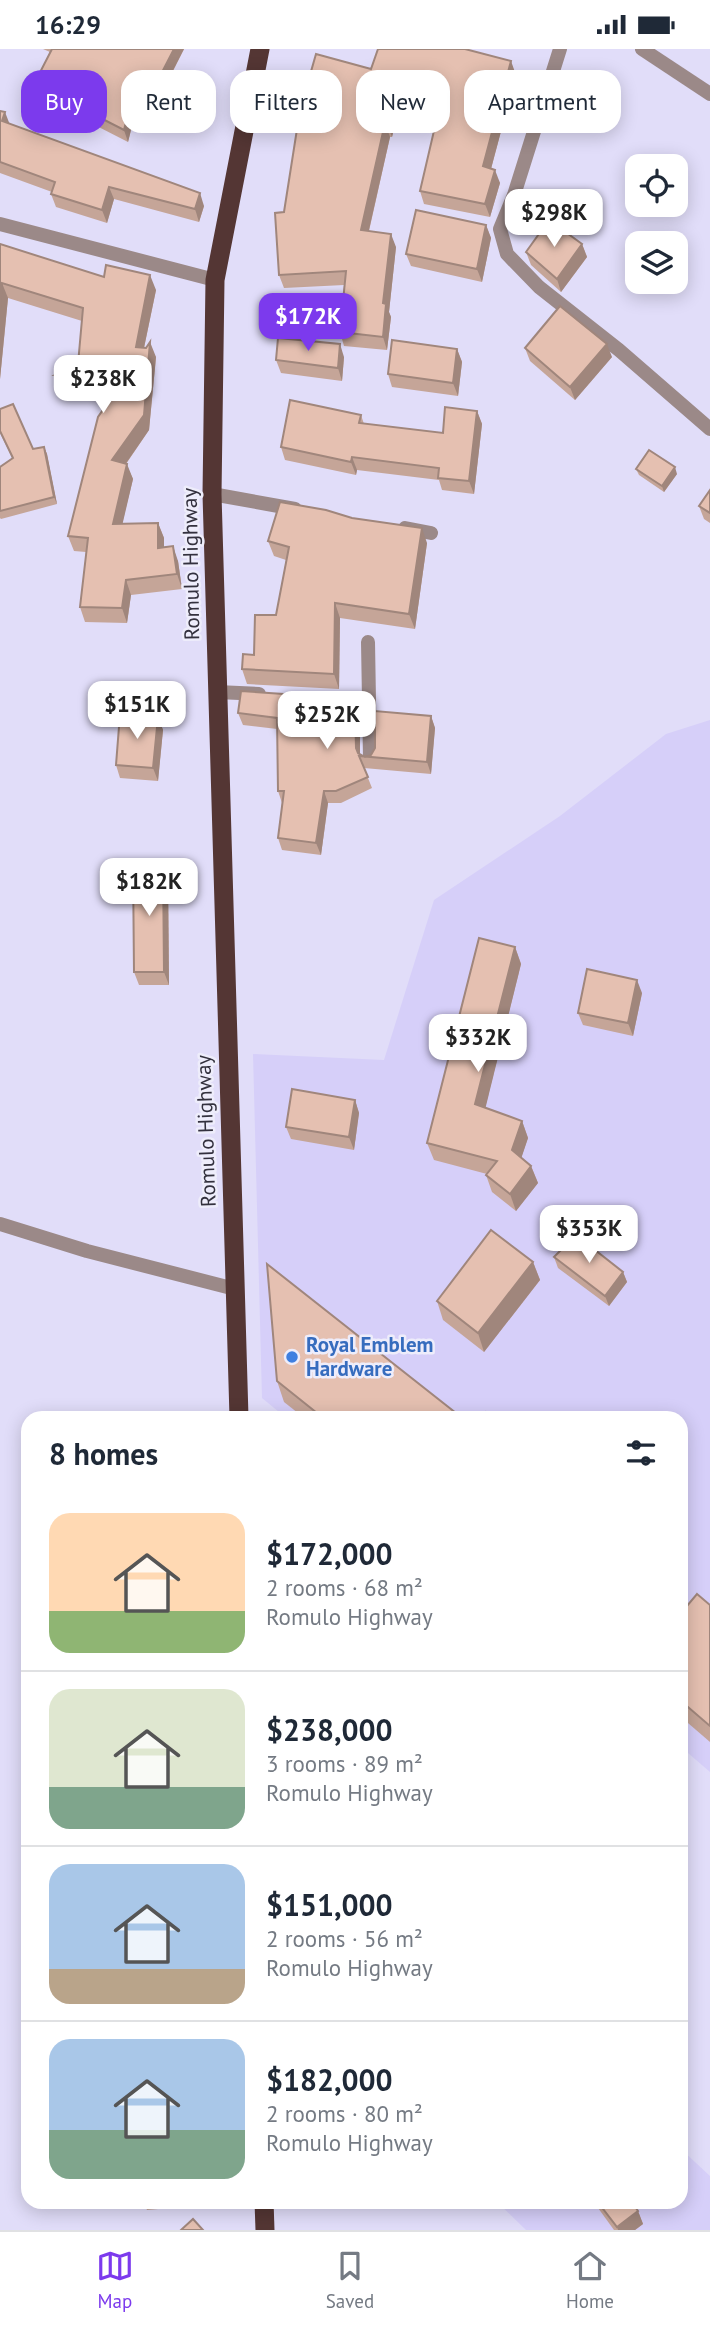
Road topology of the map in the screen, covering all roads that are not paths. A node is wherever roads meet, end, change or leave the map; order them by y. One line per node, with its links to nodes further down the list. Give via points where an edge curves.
1 (260, 49): 6 (highway, Romulo Highway)
2 (560, 49): 7 (street, via 514,195 495,228 507,254 539,287)
3 (642, 49): 4 (street)
4 (710, 94)
5 (0, 224): 6 (street)
6 (215, 280): 8 (highway, Romulo Highway)
7 (710, 429)
8 (212, 494): 9 (street); 13 (highway, Romulo Highway)
9 (307, 511)
10 (390, 525): 11 (street)
11 (431, 533)
12 (368, 642): 16 (street)
13 (217, 692): 14 (street); 19 (highway, Romulo Highway)
14 (272, 695)
15 (314, 697): 16 (street)
16 (369, 700): 17 (street)
17 (370, 759)
18 (0, 1224): 19 (street)
19 (234, 1289): 20 (highway, Romulo Highway)
20 (239, 1411)
21 (264, 2209): 22 (highway)
22 (265, 2230)

